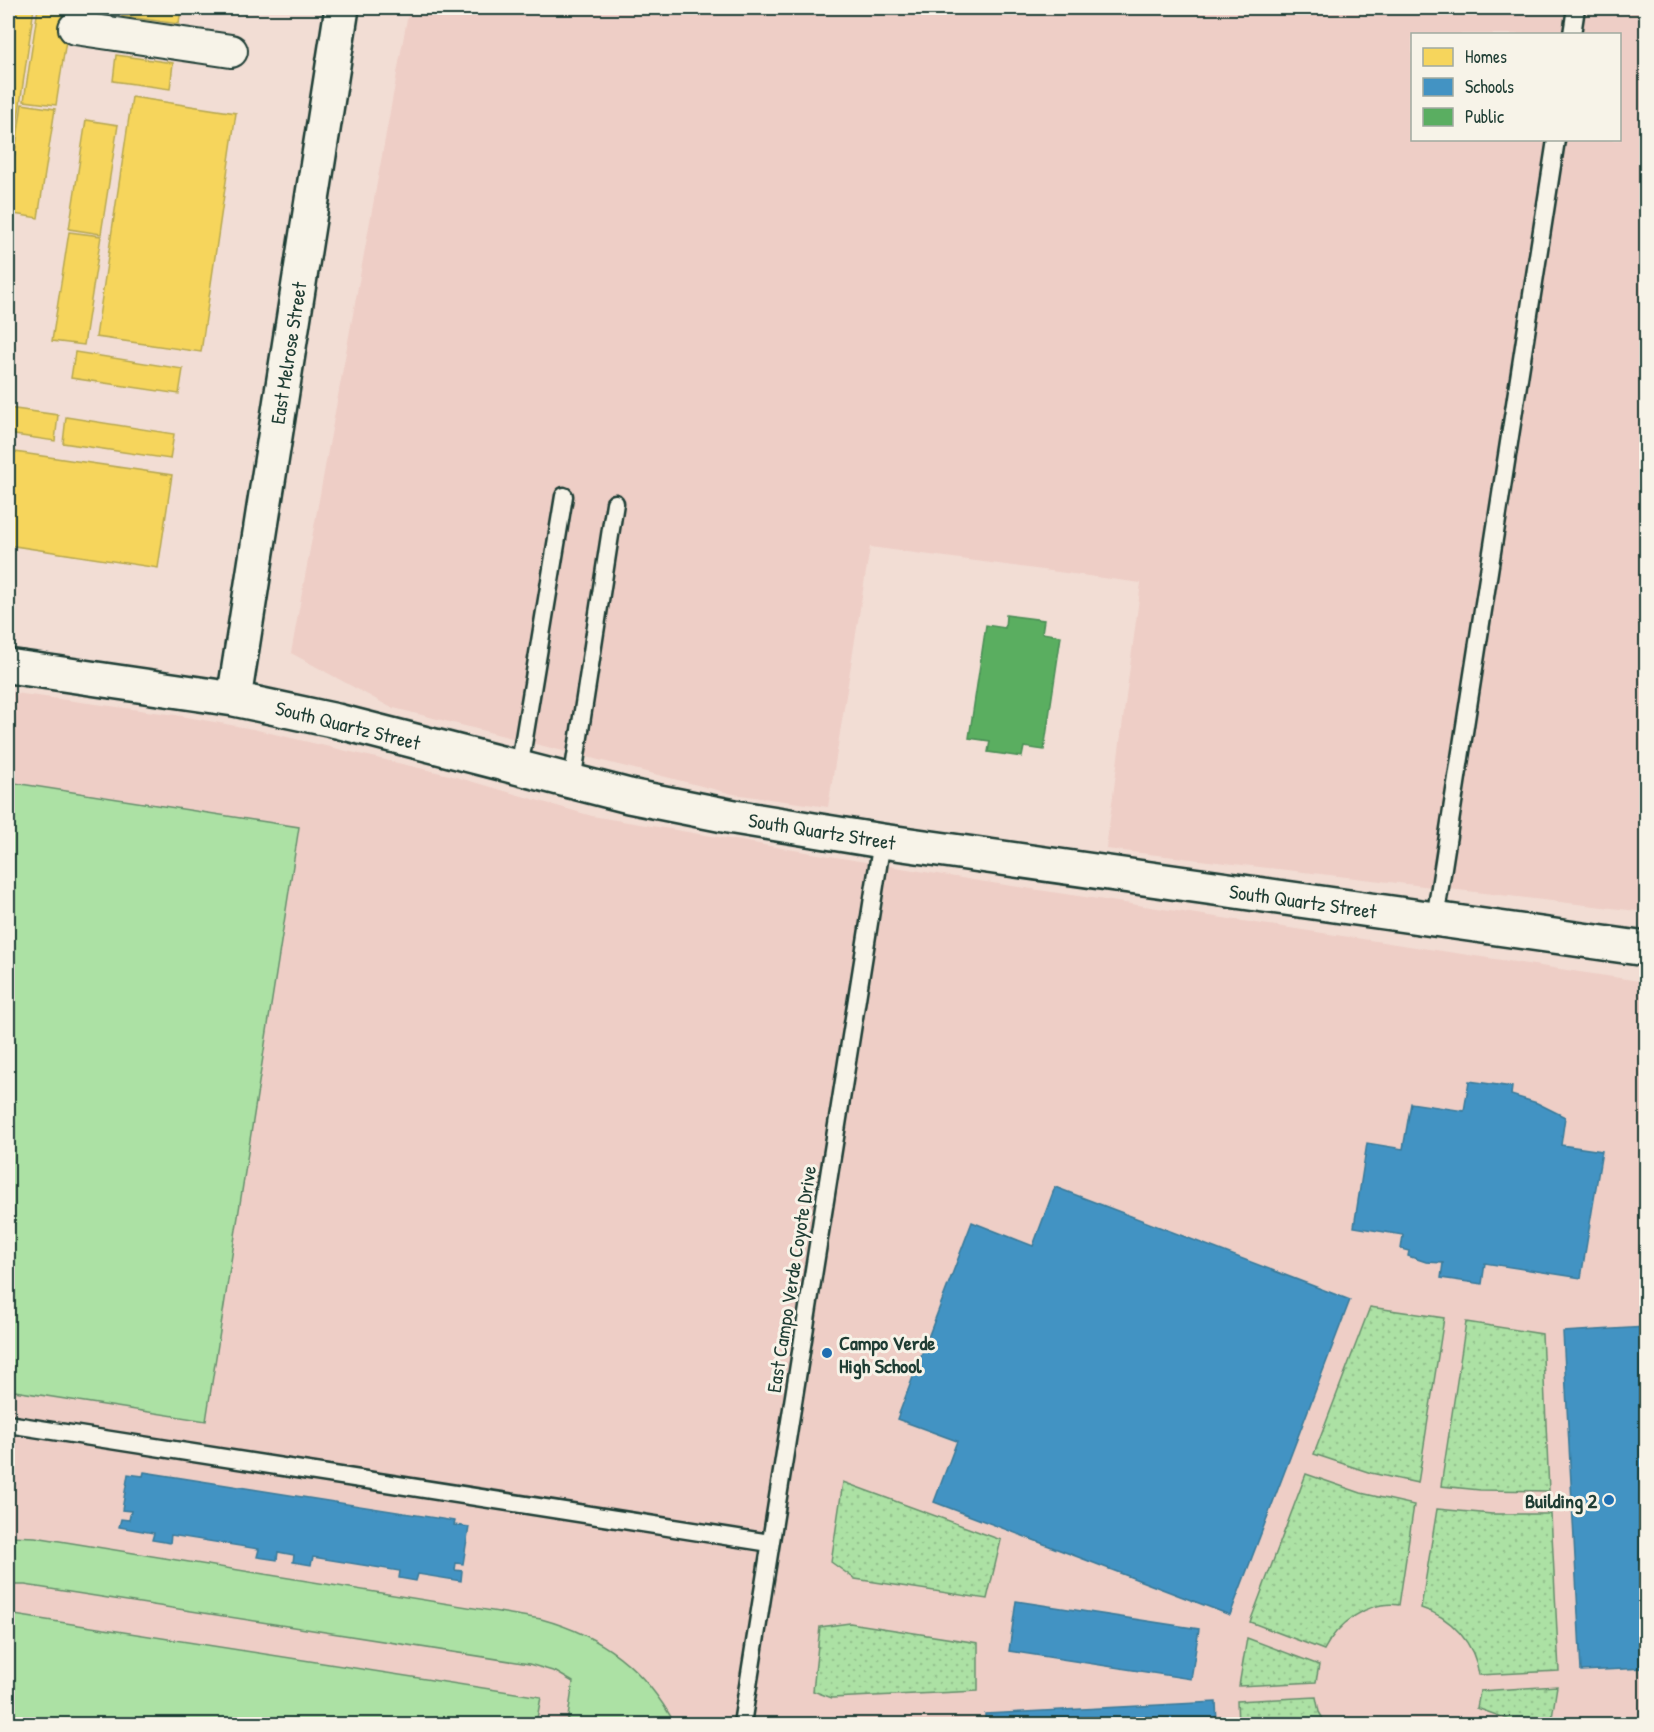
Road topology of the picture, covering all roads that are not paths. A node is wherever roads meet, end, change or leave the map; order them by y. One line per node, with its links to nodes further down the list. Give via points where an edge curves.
1 (342, 8): 10 (street, East Melrose Street)
2 (1576, 8): 4 (lane)
3 (75, 28): 5 (street)
4 (1572, 33)
5 (231, 51)
6 (1556, 141): 14 (lane)
7 (564, 496): 11 (lane)
8 (615, 503): 12 (lane)
9 (8, 666): 10 (street, South Quartz Street)
10 (234, 699): 11 (street, South Quartz Street)
11 (519, 769): 12 (street, South Quartz Street)
12 (572, 782): 13 (street, South Quartz Street, via 697,811)
13 (882, 841): 14 (street, South Quartz Street); 17 (lane, East Campo Verde Coyote Drive)
14 (1434, 919): 15 (street, South Quartz Street)
15 (1647, 949)
16 (8, 1424): 17 (lane)
17 (770, 1543): 18 (lane, East Campo Verde Coyote Drive)
18 (742, 1725)

